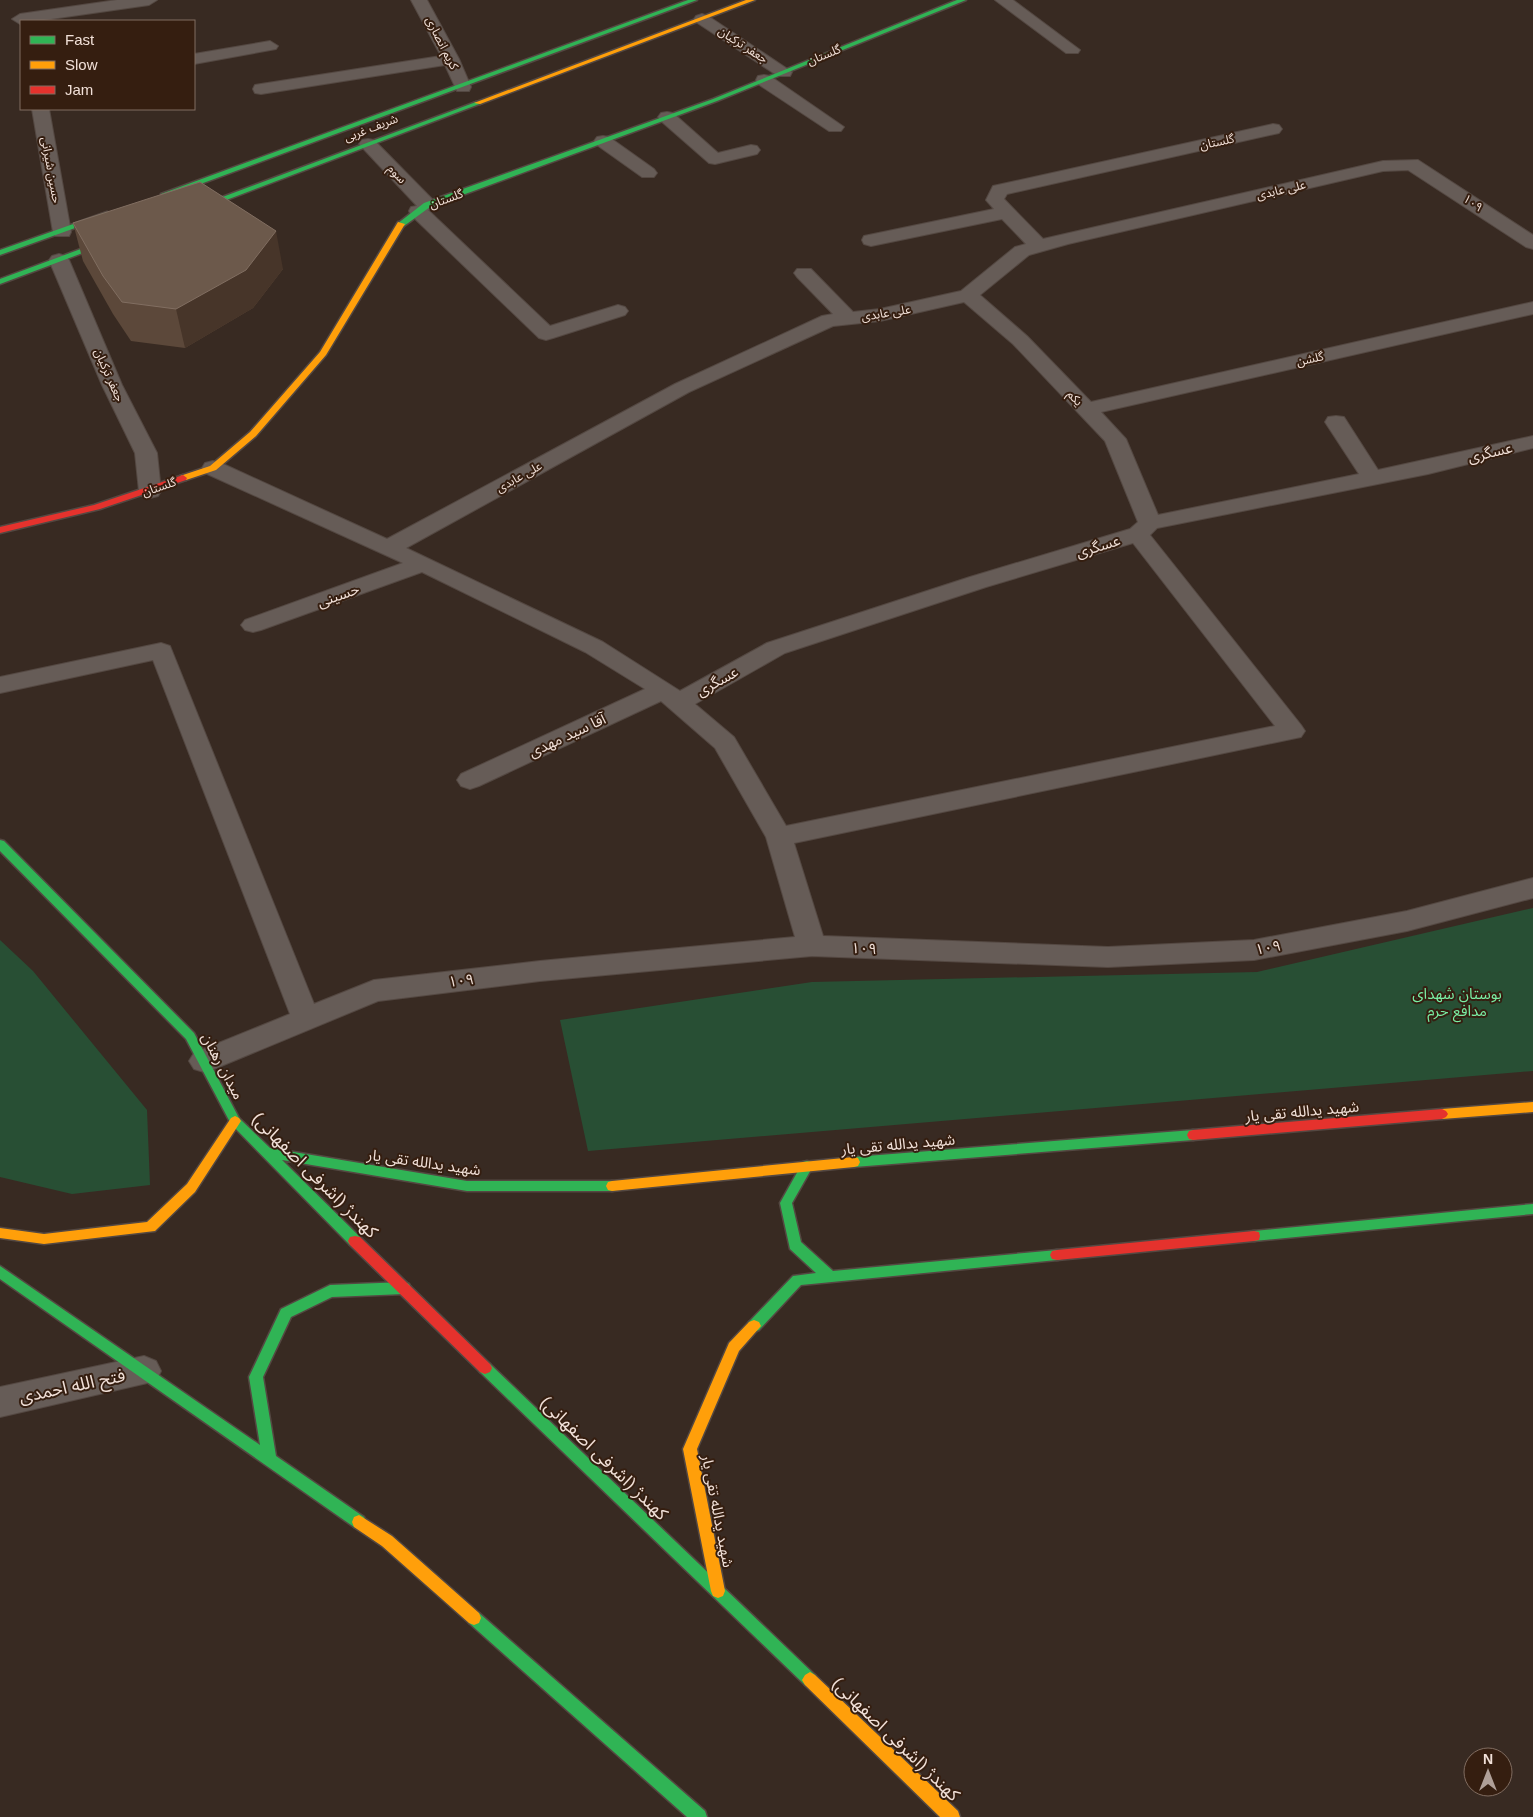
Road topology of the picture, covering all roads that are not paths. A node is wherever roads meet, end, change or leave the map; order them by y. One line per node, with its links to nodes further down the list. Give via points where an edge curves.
1 (14, 0): 9 (street)
2 (149, 0): 10 (street)
3 (419, 0): 14 (street, کریم انصاری)
4 (694, 0): 17 (main road, شریف غربی)
5 (752, 0): 8 (main road, شریف غربی)
6 (963, 0): 15 (main road, گلستان)
7 (1003, 0): 12 (street)
8 (702, 18): 15 (street, جعفر ترکیان); 24 (main road, شریف غربی)
9 (21, 20)
10 (27, 20)
11 (270, 46): 13 (street)
12 (1072, 50)
13 (195, 58)
14 (451, 59): 17 (street, کریم انصاری); 18 (street)
15 (784, 72): 16 (main road, گلستان)
16 (764, 80): 20 (main road, گلستان); 21 (street)
17 (463, 87): 28 (main road, شریف غربی)
18 (260, 89)
19 (40, 110): 33 (street, حسین شیرانی)
20 (667, 117): 23 (main road, گلستان); 25 (street, via 715,160)
21 (835, 127)
22 (1273, 129): 31 (street, گلستان, via 999,190 995,200)
23 (603, 140): 27 (street); 29 (main road, گلستان)
24 (368, 144): 29 (street, سوم); 32 (main road, شریف غربی)
25 (751, 150)
26 (1412, 164): 36 (street, ۱۰۹); 37 (street, علی عابدی, via 1383,166)
27 (648, 173)
28 (152, 199)
29 (422, 208): 44 (street, سوم, via 546,334); 49 (main road, گلستان, via 402,222 324,353 253,434)
30 (124, 209): 33 (main road)
31 (1007, 212): 35 (street); 37 (street, گلستان)
32 (177, 216)
33 (62, 232): 38 (main road)
34 (132, 233): 39 (main road)
35 (871, 240)
36 (1533, 243)
37 (1039, 246): 42 (street, علی عابدی, via 1022,251)
38 (0, 253)
39 (59, 260): 41 (main road); 51 (street, جعفر ترکیان, via 112,385 146,453)
40 (804, 273): 45 (street)
41 (0, 282)
42 (968, 295): 45 (street, علی عابدی, via 880,315); 46 (street, یکم, via 1020,340)
43 (1533, 308): 46 (street, گلشن)
44 (618, 311)
45 (848, 318): 54 (street, علی عابدی, via 829,320 682,388)
46 (1087, 409): 52 (street, یکم, via 1115,438)
47 (1336, 422): 50 (street)
48 (1533, 442): 50 (street, عسگری)
49 (212, 468): 51 (main road, گلستان); 54 (street)
50 (1372, 478): 52 (street, عسگری)
51 (150, 491): 53 (main road, گلستان)
52 (1144, 529): 58 (street, عسگری, via 776,648); 60 (street, یکم, via 1292,731)
53 (0, 530)
54 (388, 548): 55 (street)
55 (423, 564): 56 (street, حسینی); 58 (street, via 594,647)
56 (253, 625)
57 (0, 684): 64 (street, via 161,651)
58 (671, 696): 59 (street, آقا سید مهدی); 60 (street, via 725,743)
59 (470, 780)
60 (780, 837): 63 (street)
61 (0, 844): 65 (main road, میدان رهنان, via 190,1036)
62 (1533, 888): 63 (street, ۱۰۹, via 1407,921 1254,950 1108,957)
63 (812, 946): 64 (street, ۱۰۹, via 540,971 374,991)
64 (306, 1019): 65 (street, ۱۰۹)
65 (204, 1062): 67 (main road, میدان رهنان)
66 (1533, 1107): 69 (main road, شهید یدالله تقی یار)
67 (235, 1121): 68 (main road, کهندژ (اشرفی اصفهانی)); 71 (main road, میدان رهنان, via 191,1188 150,1227 44,1239)
68 (268, 1153): 69 (main road, شهید یدالله تقی یار, via 467,1186 625,1186); 74 (main road, کهندژ (اشرفی اصفهانی))
69 (807, 1166): 73 (main road, via 786,1203 795,1245)
70 (1533, 1210): 73 (main road, شهید یدالله تقی یار)
71 (0, 1233)
72 (0, 1272): 75 (main road)
73 (830, 1277): 78 (main road, شهید یدالله تقی یار, via 798,1280 734,1347 690,1449)
74 (404, 1288): 77 (main road, via 330,1291 286,1313 256,1377); 78 (main road, کهندژ (اشرفی اصفهانی))
75 (144, 1371): 76 (street, فتح الله احمدی); 77 (main road)
76 (0, 1402)
77 (269, 1458): 79 (main road, via 387,1540)
78 (718, 1591): 80 (main road, کهندژ (اشرفی اصفهانی))
79 (698, 1817)
80 (952, 1817)

